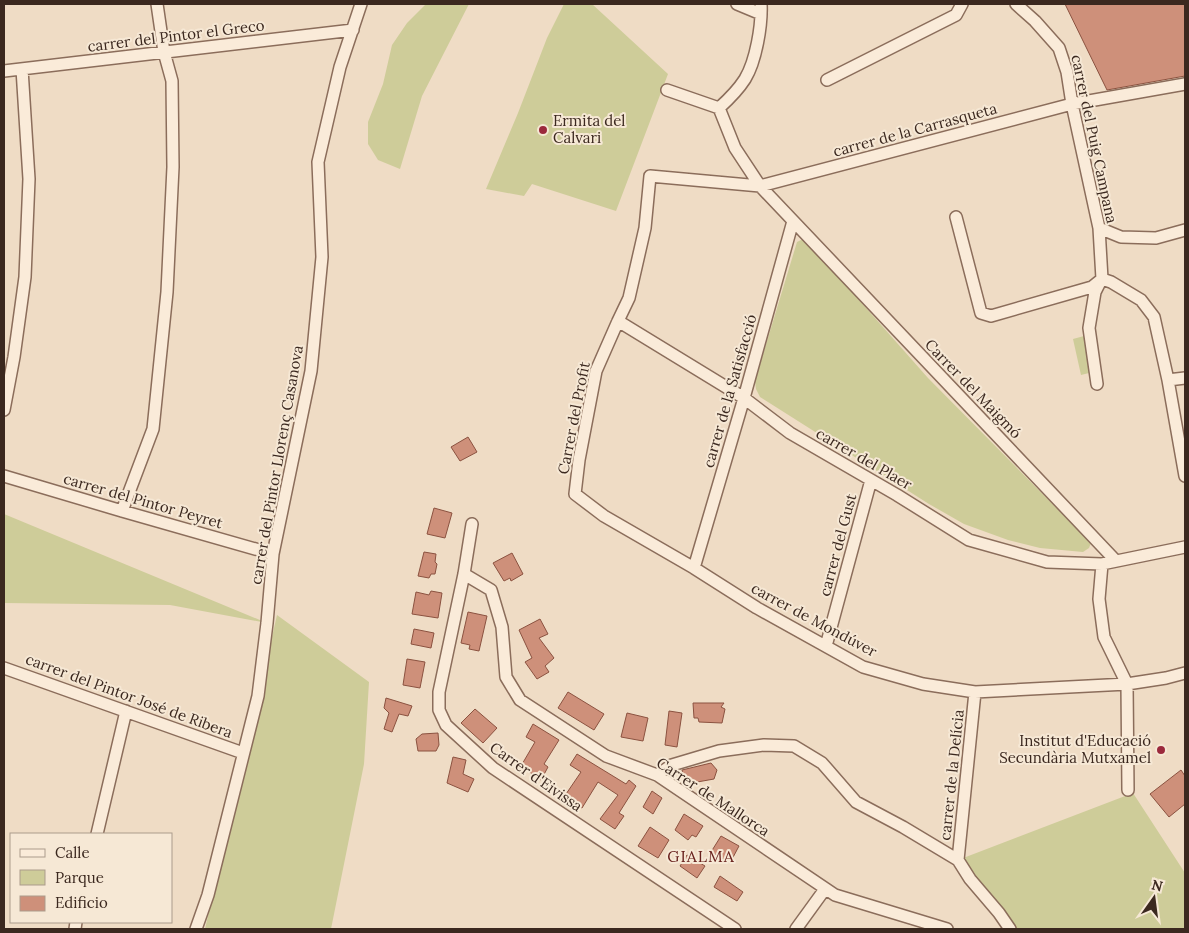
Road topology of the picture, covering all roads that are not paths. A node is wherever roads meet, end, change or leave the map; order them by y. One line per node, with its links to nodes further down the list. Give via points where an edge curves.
1 (157, 4): 8 (street)
2 (361, 4): 7 (street, carrer del Pintor Llorenç Casanova)
3 (736, 4): 6 (street)
4 (962, 4): 11 (street, via 956,15)
5 (1016, 4): 14 (street, carrer del Puig Campana, via 1059,48)
6 (761, 9): 15 (street, via 757,49 746,77)
7 (353, 30): 8 (street, carrer del Pintor el Greco); 36 (street, carrer del Pintor Llorenç Casanova, via 340,67 318,162 322,257 312,371)
8 (164, 52): 9 (street, carrer del Pintor el Greco); 33 (street, via 172,81 173,167 167,292 153,429)
9 (22, 69): 10 (street, carrer del Pintor el Greco); 28 (street, via 29,180 25,277)
10 (4, 71)
11 (827, 80)
12 (1185, 84): 14 (street, carrer de la Carrasqueta)
13 (667, 90): 15 (street)
14 (1072, 104): 17 (street, carrer de la Carrasqueta); 20 (street, carrer del Puig Campana)
15 (719, 108): 17 (street, Carrer del Maigmó, via 735,148)
16 (650, 176): 17 (street, carrer de la Carrasqueta); 23 (street, Carrer del Profit, via 645,228 629,298)
17 (760, 186): 19 (street, Carrer del Maigmó)
18 (956, 217): 22 (street, via 981,313 991,316 1092,288)
19 (793, 221): 27 (street, carrer de la Satisfacció); 37 (street, Carrer del Maigmó)
20 (1100, 228): 21 (street, via 1121,237 1156,238); 22 (street, carrer del Puig Campana)
21 (1185, 230)
22 (1102, 279): 25 (street, via 1141,300 1154,317); 26 (street, via 1089,328)
23 (618, 321): 27 (street, carrer del Plaer); 32 (street, Carrer del Profit, via 596,371)
24 (1185, 378): 25 (street)
25 (1168, 380): 30 (street)
26 (1096, 384)
27 (744, 398): 31 (street, carrer del Plaer, via 790,433); 39 (street, carrer de la Satisfacció)
28 (4, 410)
29 (4, 476): 33 (street, carrer del Pintor Peyret)
30 (1185, 476)
31 (871, 480): 38 (street, carrer del Plaer, via 968,540 1048,562); 41 (street, carrer del Gust)
32 (574, 494): 39 (street, carrer de Mondúver, via 604,516)
33 (122, 511): 36 (street, carrer del Pintor Peyret)
34 (472, 524): 40 (street, Carrer d'Eivissa)
35 (1185, 548): 37 (street)
36 (273, 554): 47 (street, carrer del Pintor Llorenç Casanova, via 258,696)
37 (1116, 561): 38 (street, carrer del Plaer)
38 (1102, 564): 44 (street, via 1099,599 1104,637)
39 (694, 568): 41 (street, carrer de Mondúver)
40 (464, 574): 48 (street, Carrer de Mallorca, via 491,590 502,628 506,677 520,700 606,756); 54 (street, Carrer d'Eivissa, via 439,692 438,710 446,725 493,768)
41 (826, 646): 45 (street, carrer de Mondúver, via 863,667 923,684)
42 (4, 668): 46 (street, carrer del Pintor José de Ribera)
43 (1185, 673): 44 (street, carrer de Mondúver)
44 (1127, 684): 45 (street, carrer de Mondúver); 49 (street)
45 (975, 692): 51 (street, carrer de la Delícia)
46 (126, 711): 47 (street, carrer del Pintor José de Ribera); 50 (street)
47 (243, 753): 53 (street, carrer del Pintor Llorenç Casanova, via 208,895)
48 (657, 775): 51 (street, via 672,765 719,751 764,744 794,746 822,764 856,802); 52 (street, Carrer de Mallorca)
49 (1128, 790)
50 (97, 833)
51 (958, 860): 57 (street)
52 (825, 889): 55 (street); 56 (street, Carrer de Mallorca, via 835,895)
53 (196, 929)
54 (736, 929)
55 (796, 929)
56 (947, 929)
57 (1010, 929)

